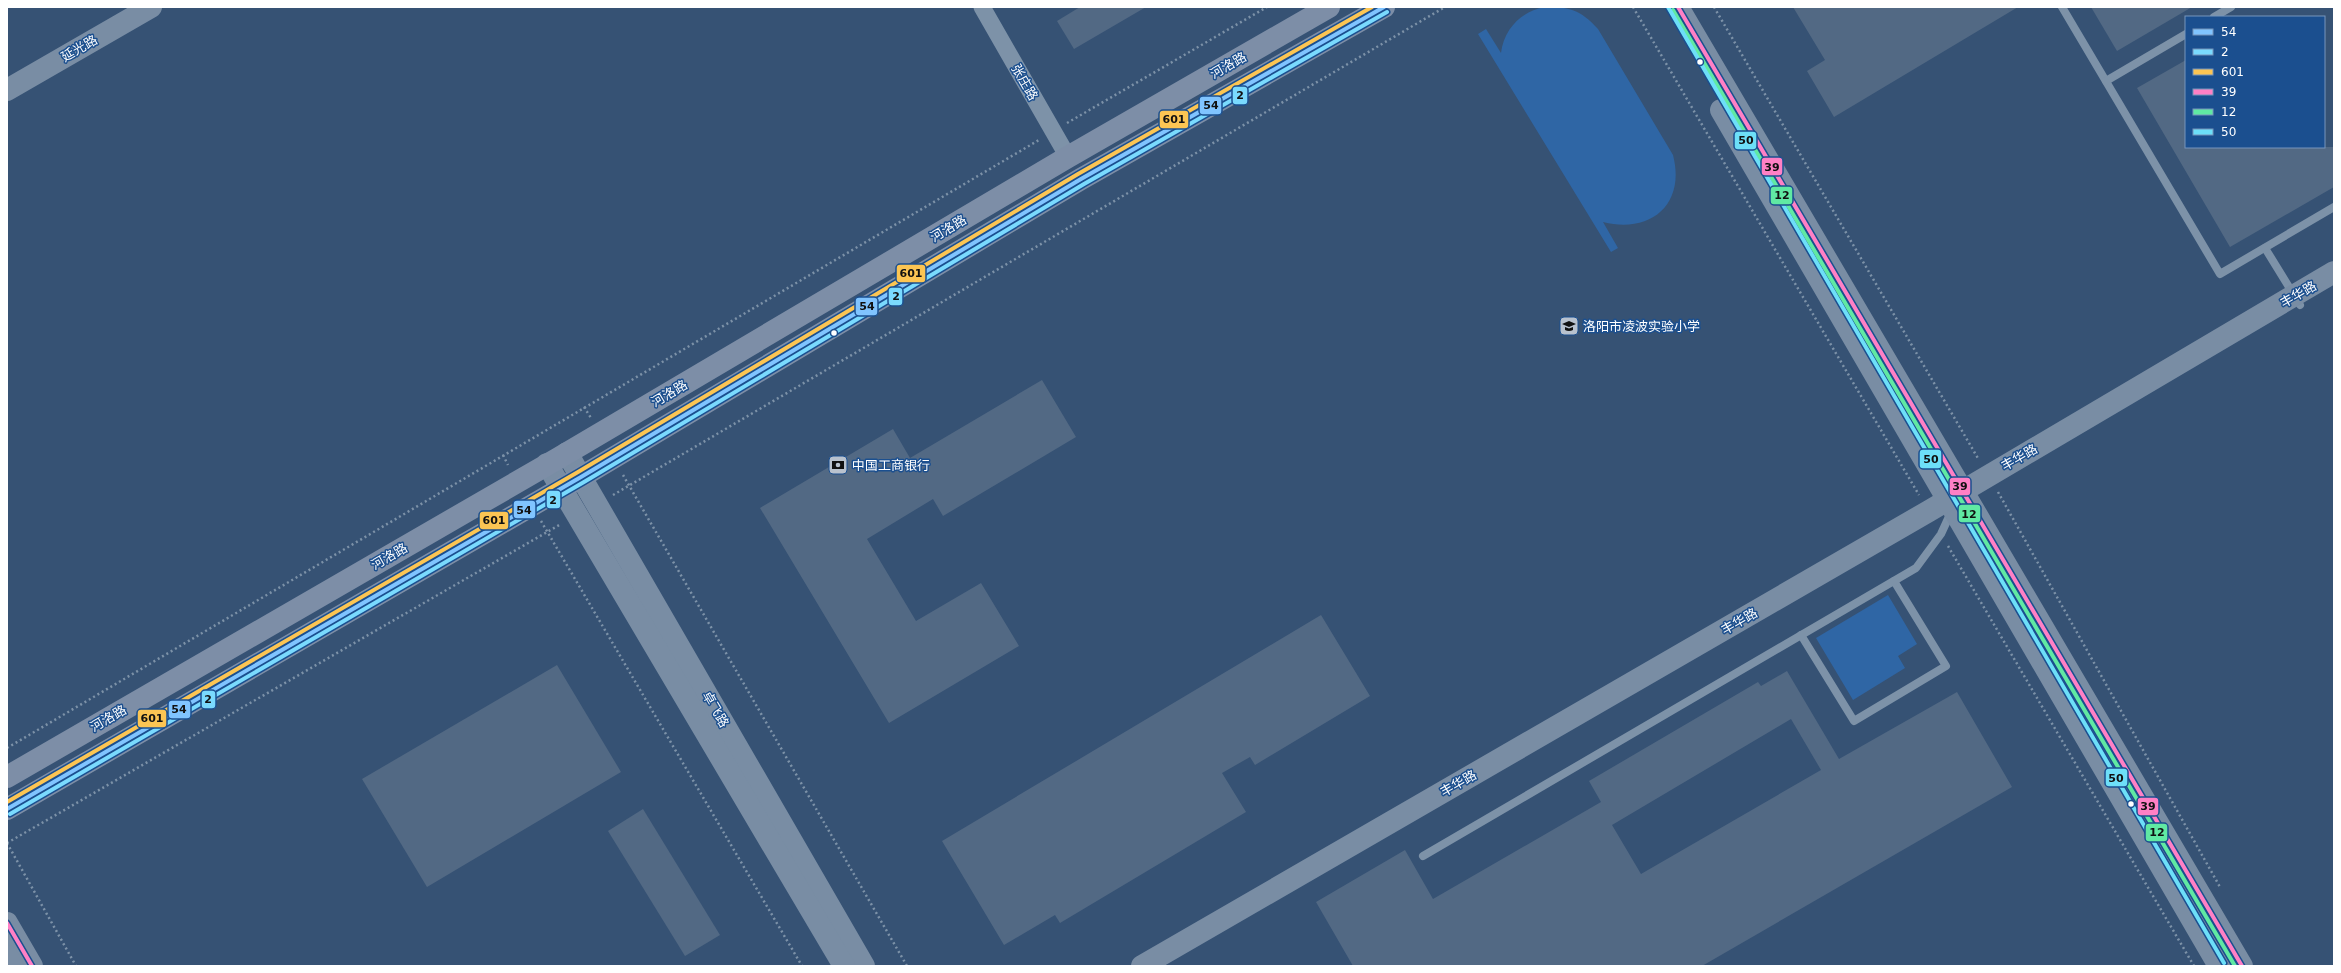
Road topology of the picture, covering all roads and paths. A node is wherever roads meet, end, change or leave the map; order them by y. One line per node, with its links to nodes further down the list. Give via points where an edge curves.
1 (122, 7): 15 (street, 延光路)
2 (151, 7): 17 (street, 延光路)
3 (982, 7): 18 (street, 张庄路)
4 (1267, 7): 18 (path)
5 (1329, 7): 19 (main road, 河洛路)
6 (1384, 7): 29 (main road, 河洛路, via 1081,179)
7 (1445, 7): 33 (path)
8 (1633, 7): 35 (path)
9 (1661, 7): 35 (street)
10 (1678, 7): 35 (street)
11 (2062, 7): 16 (lane)
12 (2231, 7): 13 (lane)
13 (2216, 16)
14 (2185, 35): 16 (lane)
15 (7, 74)
16 (2106, 81): 21 (lane, via 2220,274)
17 (7, 90)
18 (1054, 131): 19 (street, 张庄路); 25 (path)
19 (1068, 157): 26 (main road, 河洛路)
20 (2334, 207): 21 (lane)
21 (2265, 248): 24 (lane)
22 (2334, 272): 24 (street, 丰华路)
23 (2334, 285): 24 (street, 丰华路)
24 (2297, 301): 35 (street, 丰华路)
25 (584, 407): 26 (path); 28 (path)
26 (599, 434): 27 (main road, 河洛路)
27 (567, 453): 30 (main road, 河洛路); 31 (street, 卓飞路)
28 (502, 455): 32 (path); 43 (path)
29 (614, 458): 31 (main road, 河洛路); 33 (path)
30 (547, 464): 32 (main road, 河洛路); 34 (street, 卓飞路)
31 (581, 477): 34 (main road, 河洛路); 36 (street, 卓飞路)
32 (518, 481): 44 (main road, 河洛路)
33 (629, 485): 36 (path); 56 (path)
34 (562, 488): 37 (main road, 河洛路); 38 (street, 卓飞路)
35 (1951, 502): 40 (lane); 57 (street, 丰华路); 58 (street, 丰华路, via 1935,523); 60 (street); 61 (street)
36 (597, 504): 55 (street, 卓飞路)
37 (532, 505): 39 (path); 45 (main road, 河洛路)
38 (578, 515): 39 (path); 54 (street, 卓飞路)
39 (548, 532): 46 (path); 53 (path)
40 (1941, 534): 41 (lane, via 1916,568); 59 (path)
41 (1894, 581): 42 (lane); 42 (lane, via 1946,666 1854,721)
42 (1801, 635): 47 (lane)
43 (7, 748)
44 (7, 776)
45 (7, 809)
46 (7, 843): 52 (path)
47 (1423, 856)
48 (7, 923): 51 (street)
49 (7, 956): 50 (street)
50 (13, 966)
51 (32, 966)
52 (76, 966)
53 (802, 966)
54 (844, 966)
55 (864, 966)
56 (907, 966)
57 (1142, 966)
58 (1166, 966)
59 (2194, 966)
60 (2219, 966)
61 (2242, 966)

